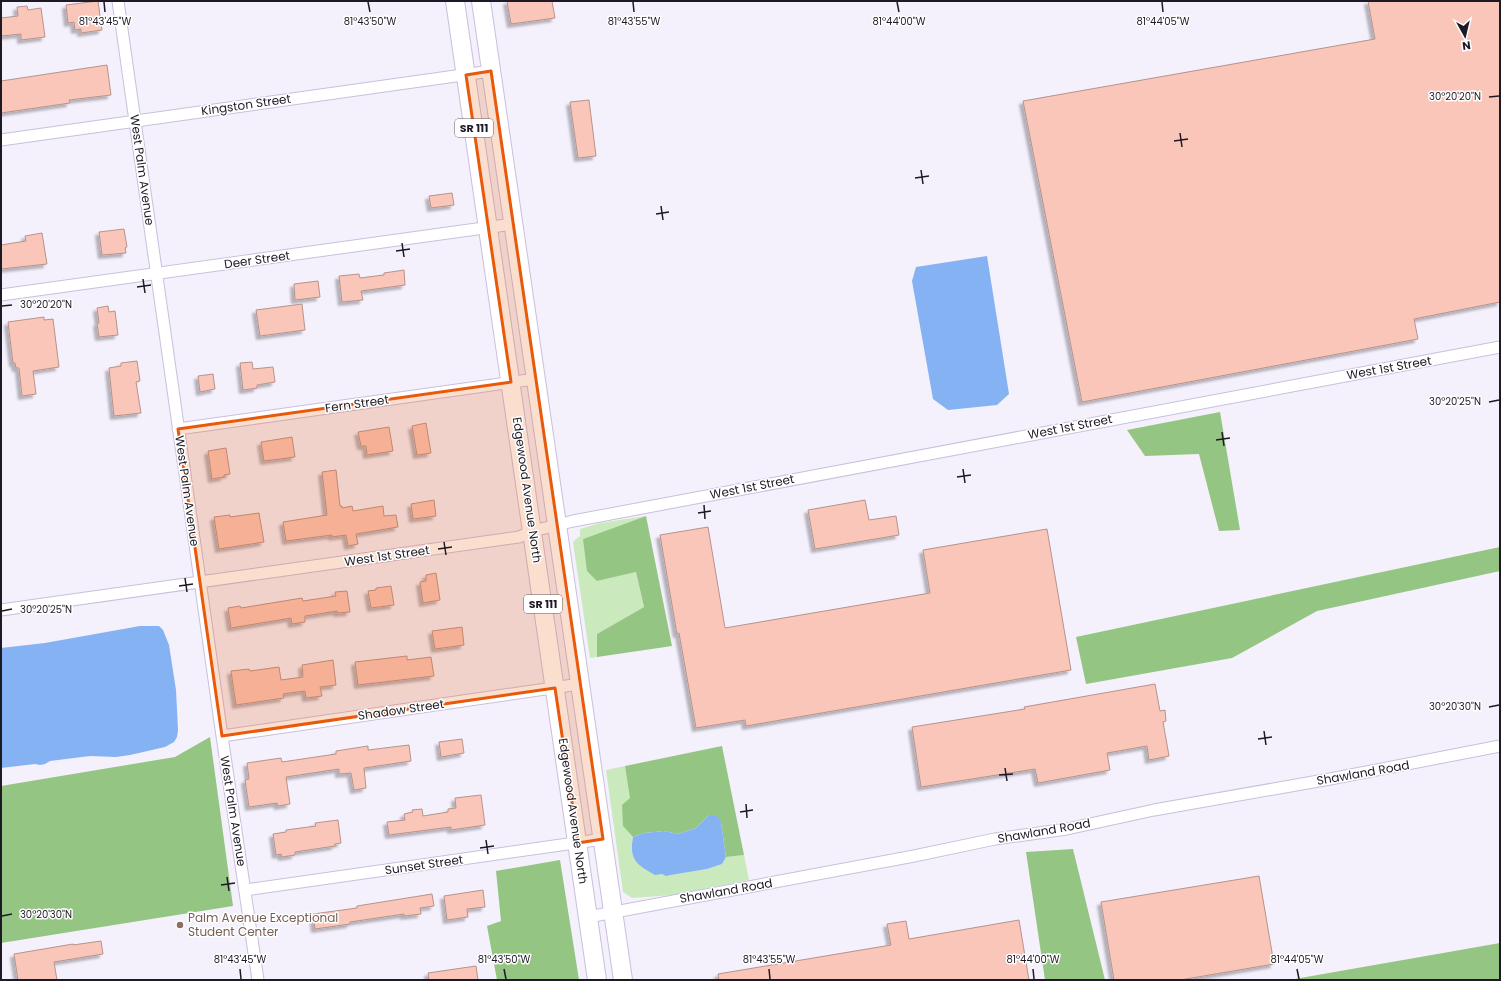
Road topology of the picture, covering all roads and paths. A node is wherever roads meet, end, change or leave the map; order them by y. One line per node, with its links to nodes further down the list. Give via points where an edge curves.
1 (118, 1): 6 (street, West Palm Avenue)
2 (455, 1): 5 (main road, Edgewood Avenue North / SR 111)
3 (481, 1): 4 (main road, Edgewood Avenue North / SR 111)
4 (491, 71): 5 (street, Kingston Street); 8 (main road, Edgewood Avenue North / SR 111)
5 (466, 75): 6 (street, Kingston Street); 9 (main road, Edgewood Avenue North / SR 111)
6 (135, 121): 7 (street, Kingston Street); 10 (street, West Palm Avenue)
7 (1, 140)
8 (513, 224): 9 (street, Deer Street); 13 (main road, Edgewood Avenue North / SR 111)
9 (489, 227): 10 (street, Deer Street); 14 (main road, Edgewood Avenue North / SR 111)
10 (156, 274): 11 (street, Deer Street); 15 (street, West Palm Avenue)
11 (1, 296)
12 (1500, 347): 16 (street, West 1st Street)
13 (535, 379): 14 (street, Fern Street); 16 (main road, Edgewood Avenue North / SR 111)
14 (511, 382): 15 (street, Fern Street); 17 (main road, Edgewood Avenue North / SR 111)
15 (178, 429): 18 (street, West Palm Avenue)
16 (557, 524): 17 (street, West 1st Street); 20 (main road, Edgewood Avenue North / SR 111)
17 (533, 531): 18 (street, West 1st Street, via 519,537); 21 (main road, Edgewood Avenue North / SR 111)
18 (201, 583): 19 (street, West 1st Street); 22 (street, West Palm Avenue)
19 (1, 610)
20 (580, 684): 21 (street, Shadow Street); 24 (main road, Edgewood Avenue North / SR 111)
21 (555, 688): 22 (street, Shadow Street); 25 (main road, Edgewood Avenue North / SR 111)
22 (222, 736): 26 (street, West Palm Avenue)
23 (1500, 746): 27 (street, Shawland Road)
24 (603, 839): 25 (street, Sunset Street); 27 (main road, Edgewood Avenue North / SR 111)
25 (578, 843): 26 (street, Sunset Street); 28 (main road, Edgewood Avenue North / SR 111)
26 (245, 890): 29 (street, West Palm Avenue)
27 (614, 912): 28 (street, Shawland Road); 31 (main road, Edgewood Avenue North / SR 111)
28 (588, 917): 30 (main road, Edgewood Avenue North / SR 111)
29 (258, 980)
30 (597, 980)
31 (623, 980)

